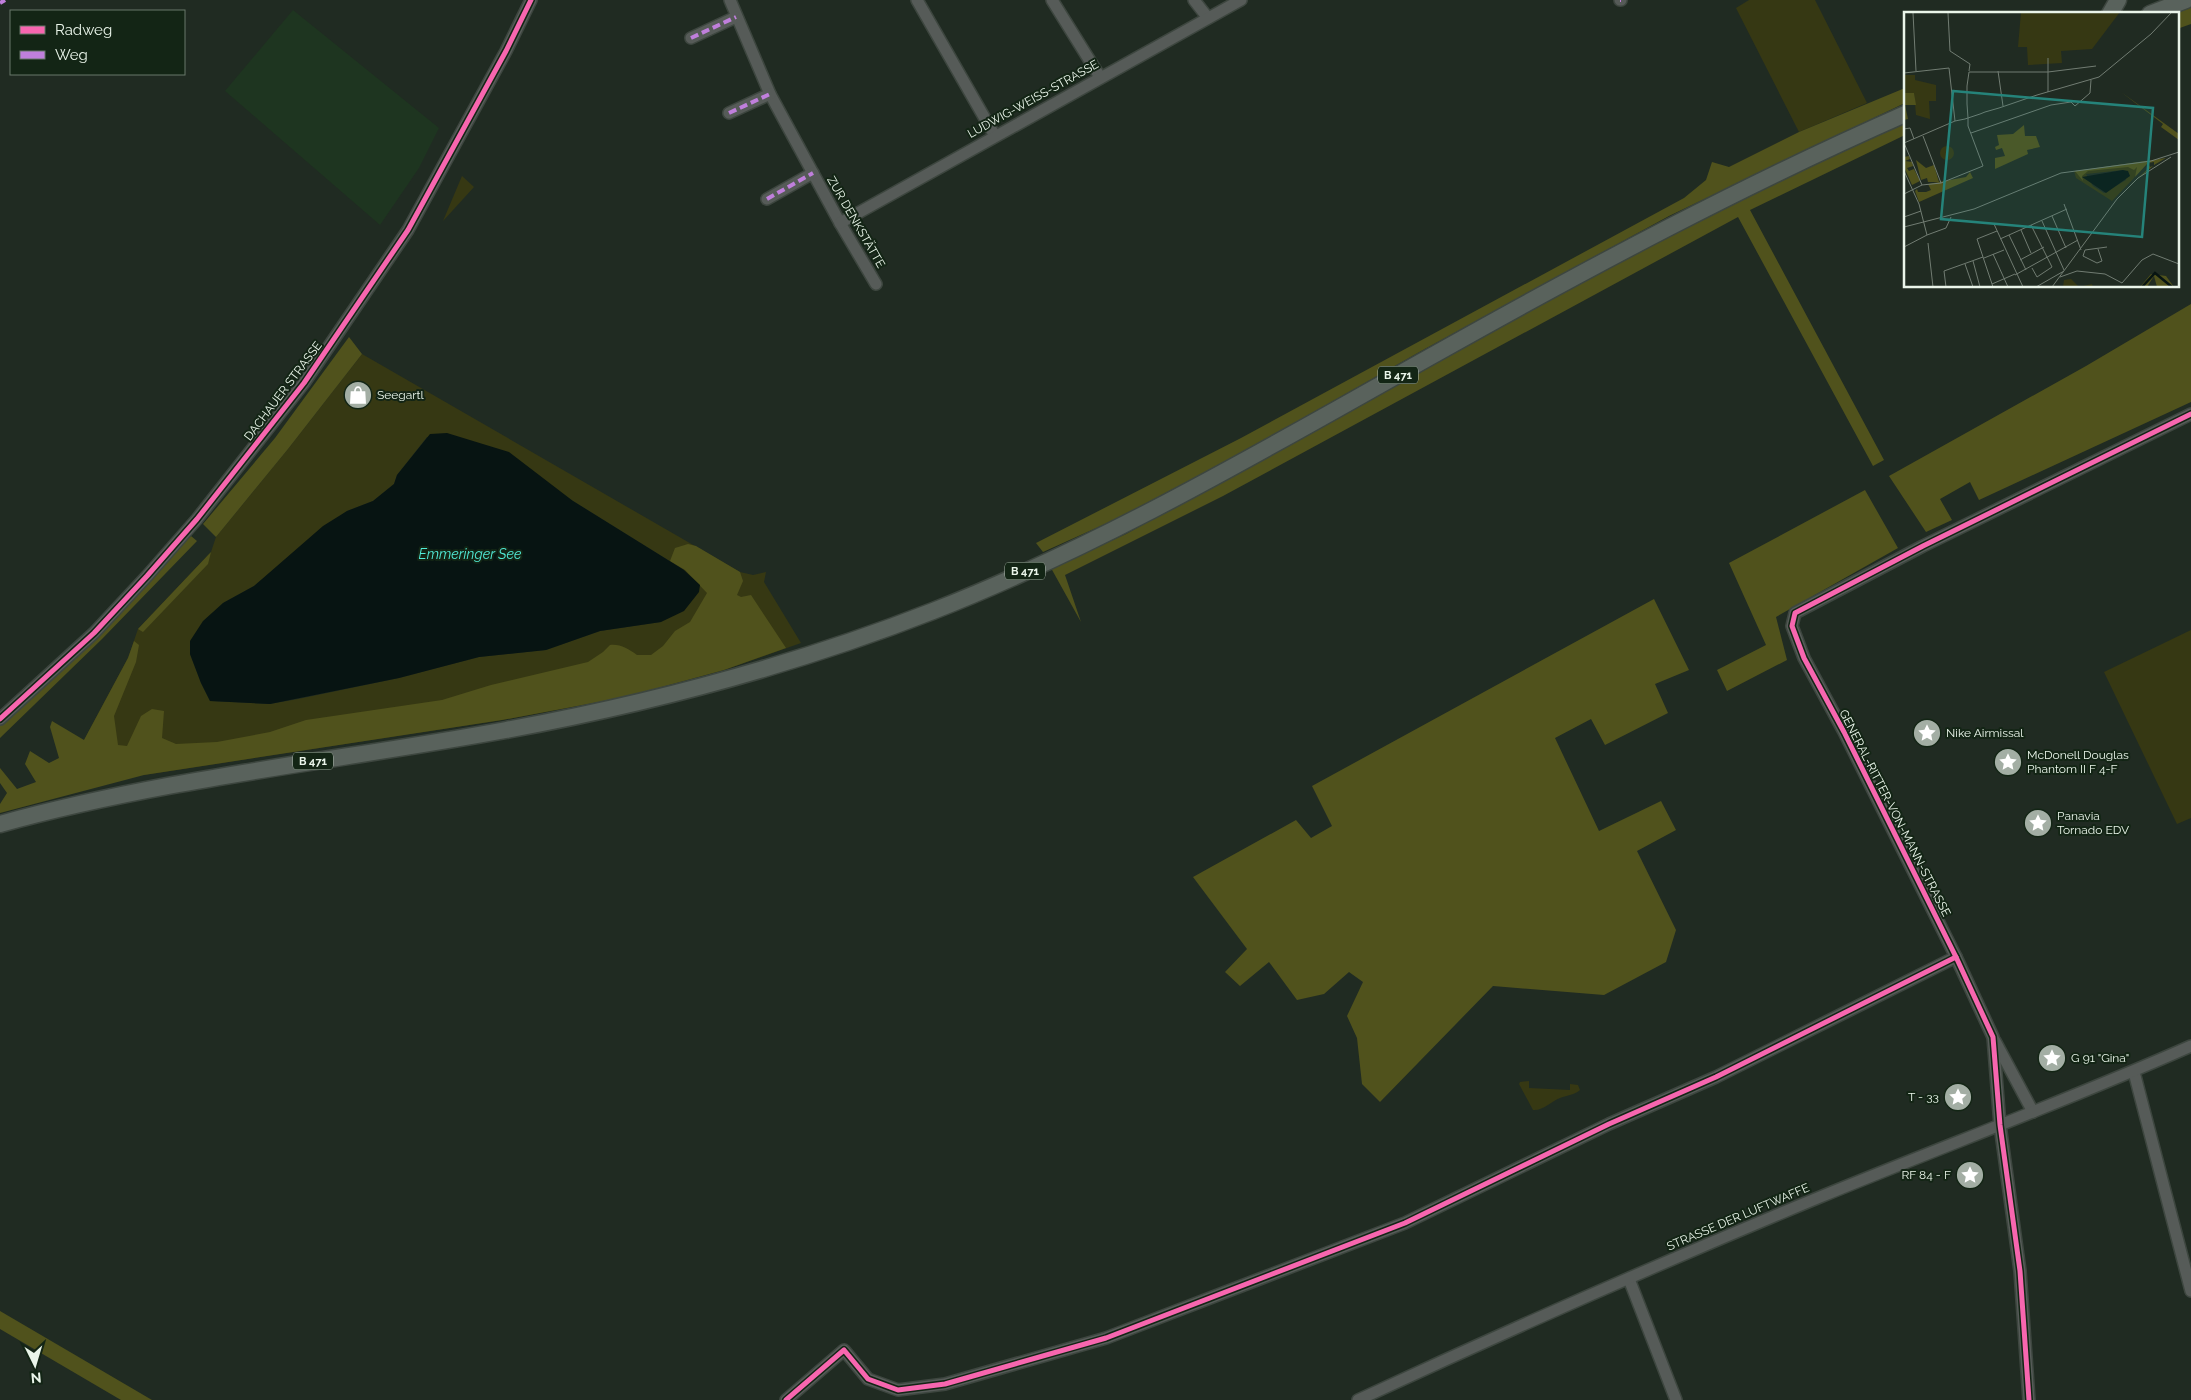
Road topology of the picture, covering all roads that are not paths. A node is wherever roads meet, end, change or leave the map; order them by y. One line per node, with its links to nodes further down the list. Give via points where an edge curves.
1 (531, 0): 24 (street, DACHAUER STRASSE, via 408,230 304,383 197,519 147,576 94,634)
2 (730, 0): 11 (street, ZUR DENKSTÄTTE)
3 (917, 0): 18 (street)
4 (1052, 0): 14 (street)
5 (1194, 0): 12 (street)
6 (1241, 0): 12 (street, LUDWIG-WEISS-STRASSE)
7 (2118, 0): 9 (highway)
8 (2186, 0): 10 (highway)
9 (2111, 12)
10 (2155, 12)
11 (736, 17): 13 (street); 15 (street, ZUR DENKSTÄTTE)
12 (1208, 18): 14 (street, LUDWIG-WEISS-STRASSE)
13 (691, 38)
14 (1100, 77): 18 (street, LUDWIG-WEISS-STRASSE)
15 (770, 94): 16 (street); 19 (street, ZUR DENKSTÄTTE)
16 (729, 113)
17 (1904, 114): 25 (highway, B 471, via 1665,228 1118,528 933,611 737,677 628,705 505,730 161,786 68,805)
18 (995, 136): 21 (street, LUDWIG-WEISS-STRASSE)
19 (813, 173): 20 (street, ZUR DENKSTÄTTE); 21 (street, ZUR DENKSTÄTTE)
20 (767, 199)
21 (840, 223): 22 (street, ZUR DENKSTÄTTE)
22 (876, 284)
23 (2191, 414): 26 (street, GENERAL-RITTER-VON-MANN-STRASSE, via 1794,613 1792,626 1804,658)
24 (0, 719)
25 (0, 824)
26 (1956, 957): 27 (street, GENERAL-RITTER-VON-MANN-STRASSE); 34 (street, via 1716,1077 1609,1124 1405,1223 1115,1334 945,1384 898,1390 868,1379 844,1350)
27 (1993, 1037): 30 (street); 31 (street, GENERAL-RITTER-VON-MANN-STRASSE)
28 (2191, 1046): 29 (street, STRASSE DER LUFTWAFFE)
29 (2134, 1072): 30 (street, STRASSE DER LUFTWAFFE); 33 (street)
30 (2033, 1112): 31 (street, STRASSE DER LUFTWAFFE)
31 (2000, 1125): 32 (street, STRASSE DER LUFTWAFFE, via 1811,1200); 37 (street, GENERAL-RITTER-VON-MANN-STRASSE, via 2020,1270)
32 (1629, 1279): 35 (street, STRASSE DER LUFTWAFFE); 36 (street)
33 (2191, 1292)
34 (786, 1400)
35 (1358, 1400)
36 (1676, 1400)
37 (2029, 1400)

